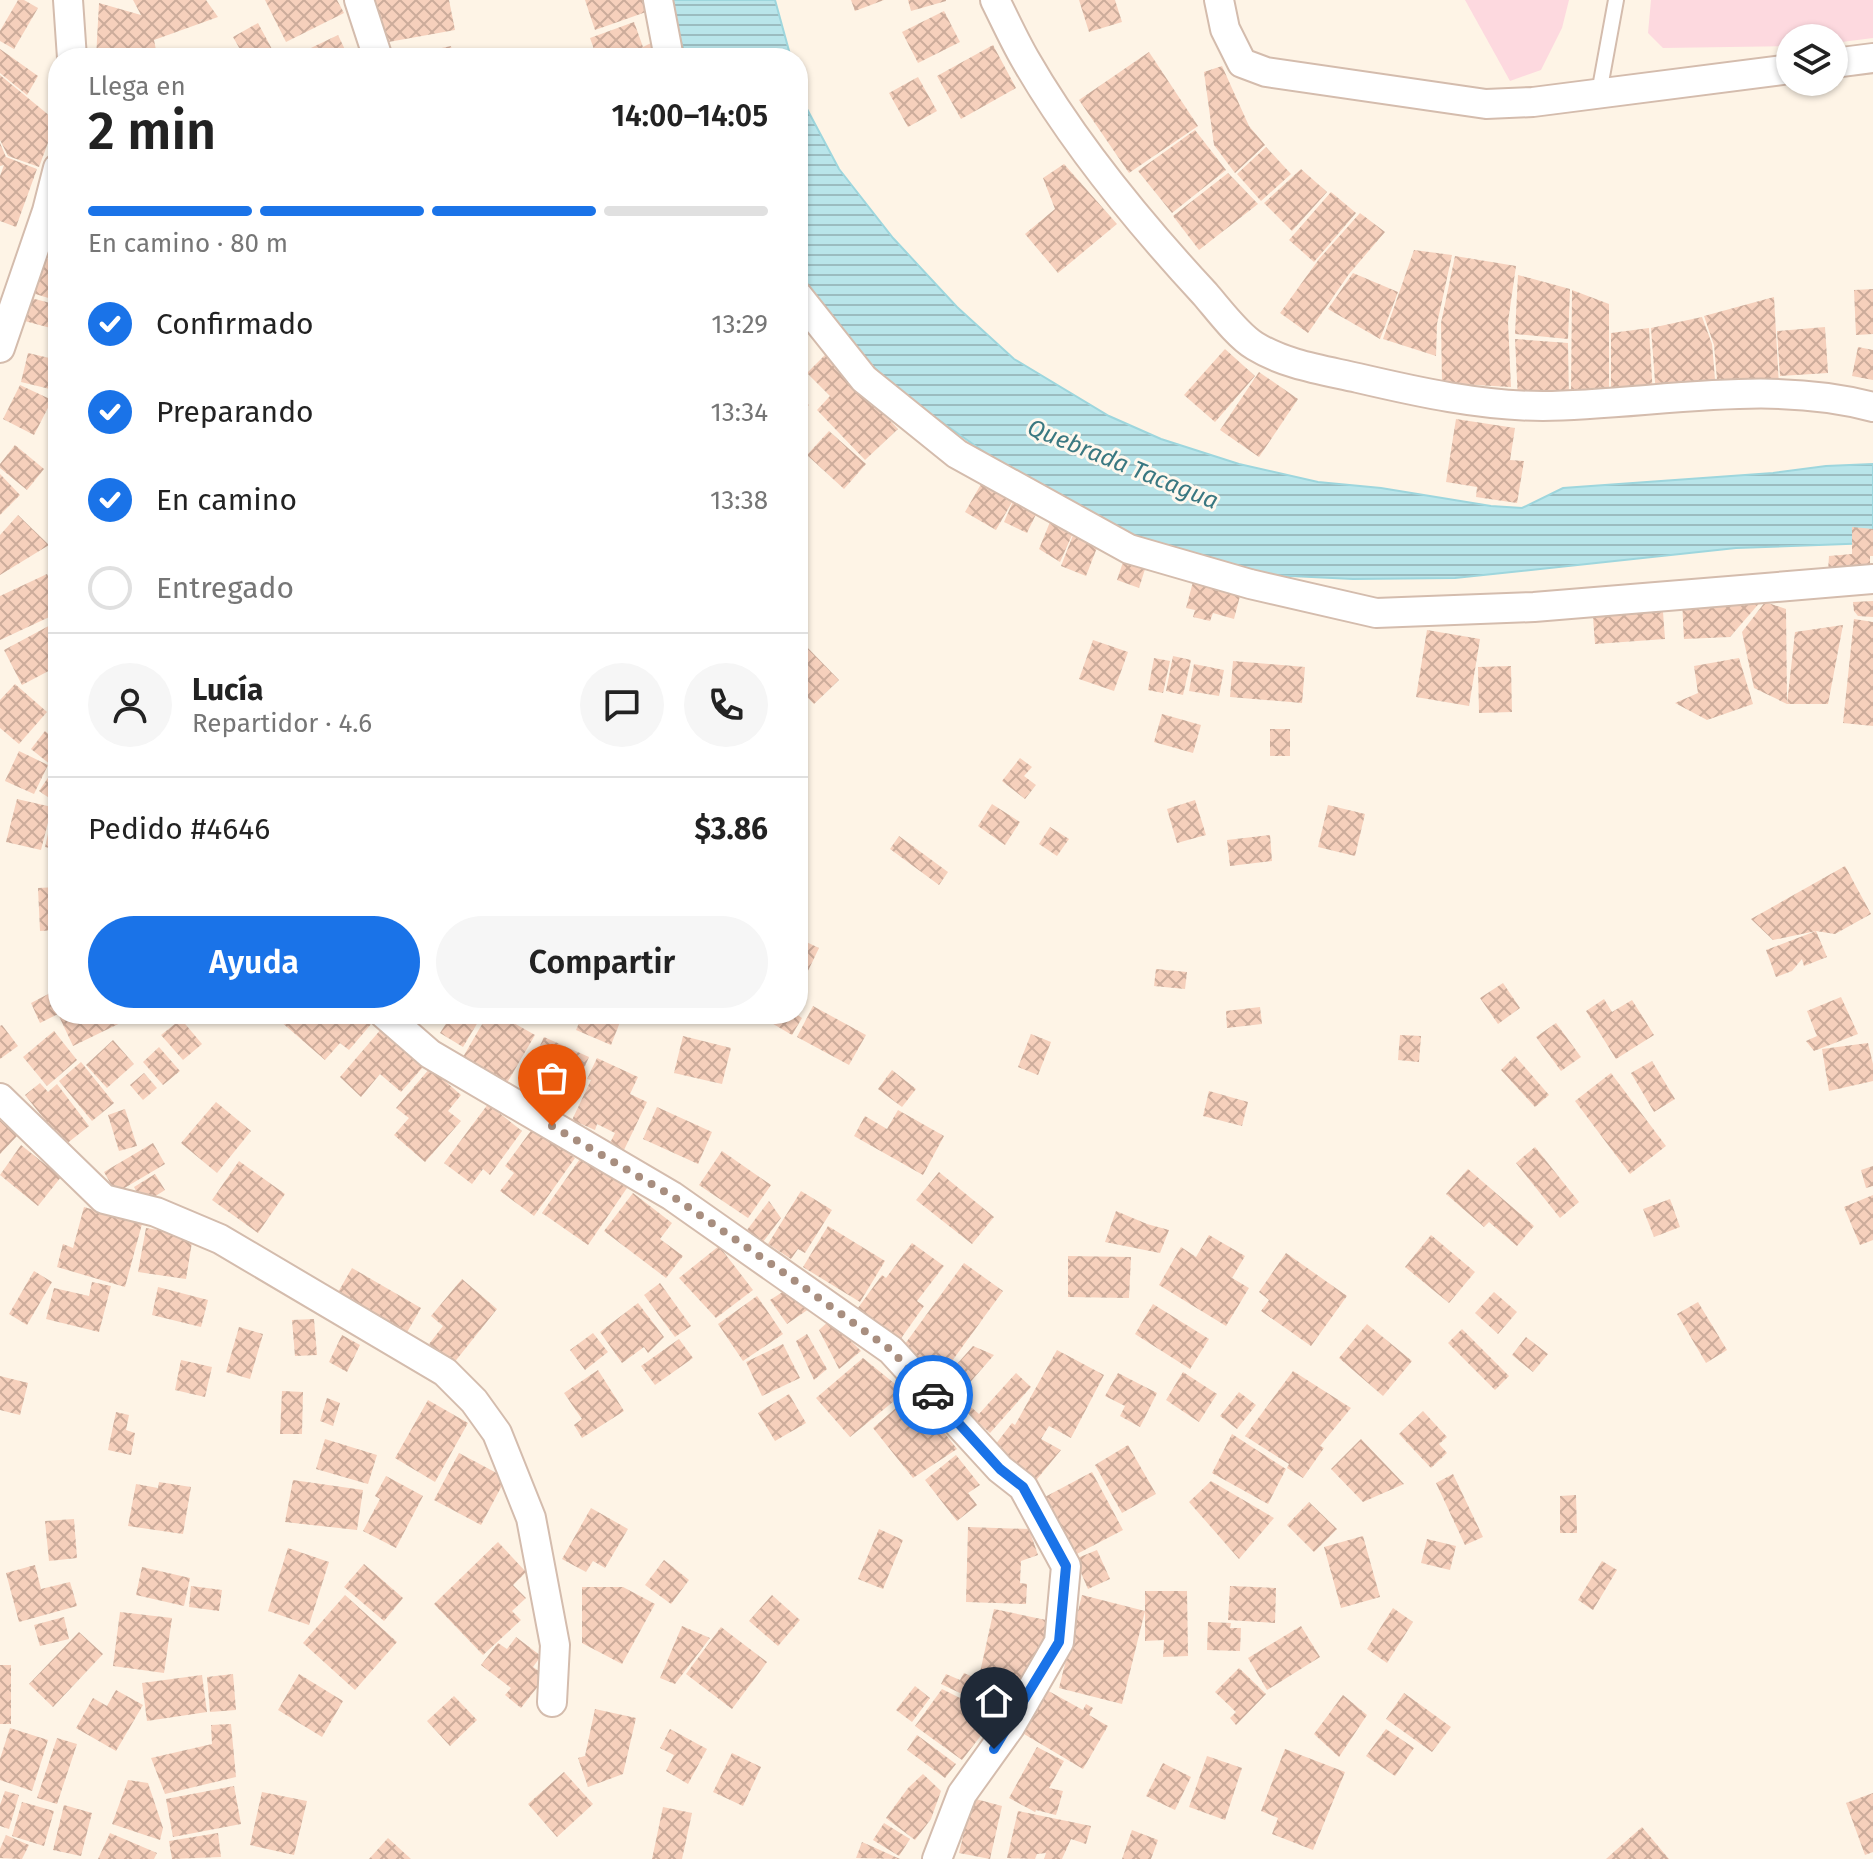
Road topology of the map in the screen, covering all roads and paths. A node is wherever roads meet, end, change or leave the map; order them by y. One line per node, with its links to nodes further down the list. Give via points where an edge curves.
1 (68, 0): 7 (street)
2 (359, 0): 8 (street)
3 (658, 0): 9 (street)
4 (995, 0): 17 (street, via 1026,60 1115,189 1252,345 1295,364 1485,402 1541,406 1786,393 1837,397)
5 (1219, 0): 13 (street, via 1225,29 1242,63 1266,72 1486,104)
6 (1616, 0): 13 (lane)
7 (71, 48)
8 (375, 48)
9 (667, 48)
10 (1873, 58): 11 (street)
11 (1848, 61)
12 (1776, 71): 13 (street)
13 (1599, 93)
14 (48, 207): 16 (street)
15 (808, 309): 18 (street, via 864,379 957,454 1129,549 1250,584 1376,613 1534,607)
16 (0, 348)
17 (1873, 407)
18 (1873, 579)
19 (396, 1024): 22 (street, via 430,1054 672,1196 891,1350 1000,1469 1023,1487 1066,1566 1059,1642 1010,1727 962,1794)
20 (0, 1098): 21 (street, via 104,1199 156,1212 220,1239 445,1372 474,1401 497,1433 531,1518 555,1645)
21 (552, 1702)
22 (937, 1859)

